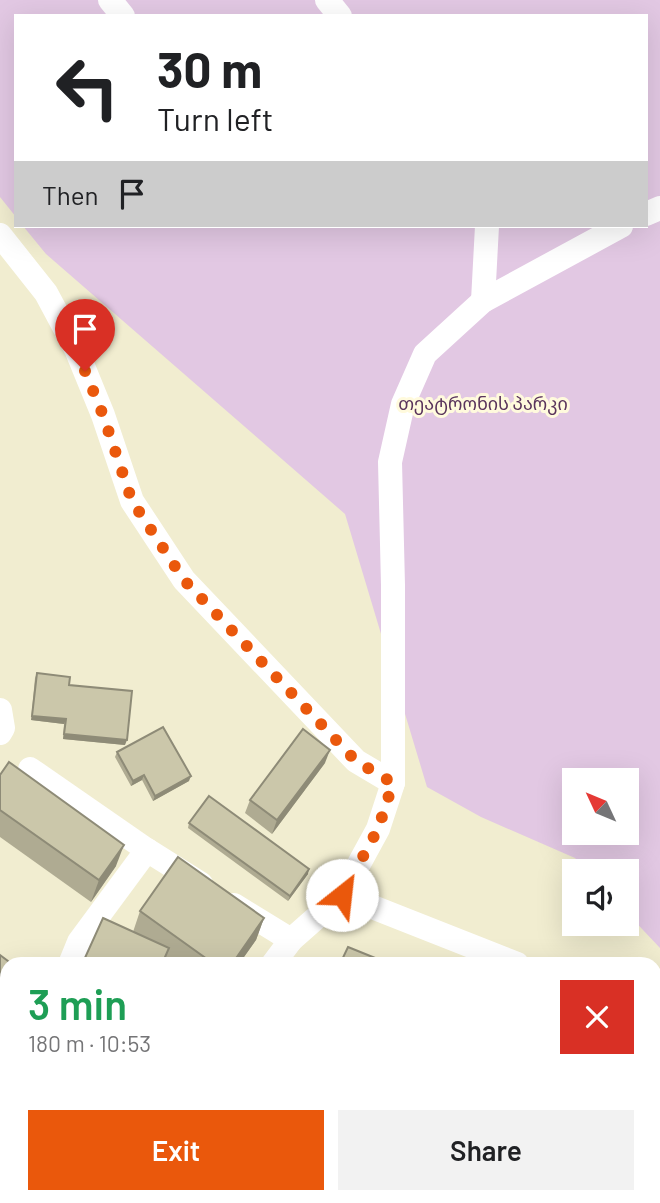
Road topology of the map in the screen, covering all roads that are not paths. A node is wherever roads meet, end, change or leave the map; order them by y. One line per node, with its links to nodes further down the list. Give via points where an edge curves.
1 (327, 0): 2 (street)
2 (338, 14)
3 (488, 228): 6 (street)
4 (617, 228): 6 (street)
5 (0, 235): 10 (street, via 46,293 70,338 132,501 184,580 356,761)
6 (483, 301): 10 (street, via 425,354 403,404 390,462)
7 (0, 710): 8 (street)
8 (0, 733)
9 (30, 769): 11 (street)
10 (393, 783): 12 (street, via 378,829)
11 (148, 850): 13 (street); 14 (street, via 79,942)
12 (342, 895): 13 (street); 16 (street)
13 (291, 940): 15 (street)
14 (73, 957)
15 (278, 957)
16 (499, 957)

